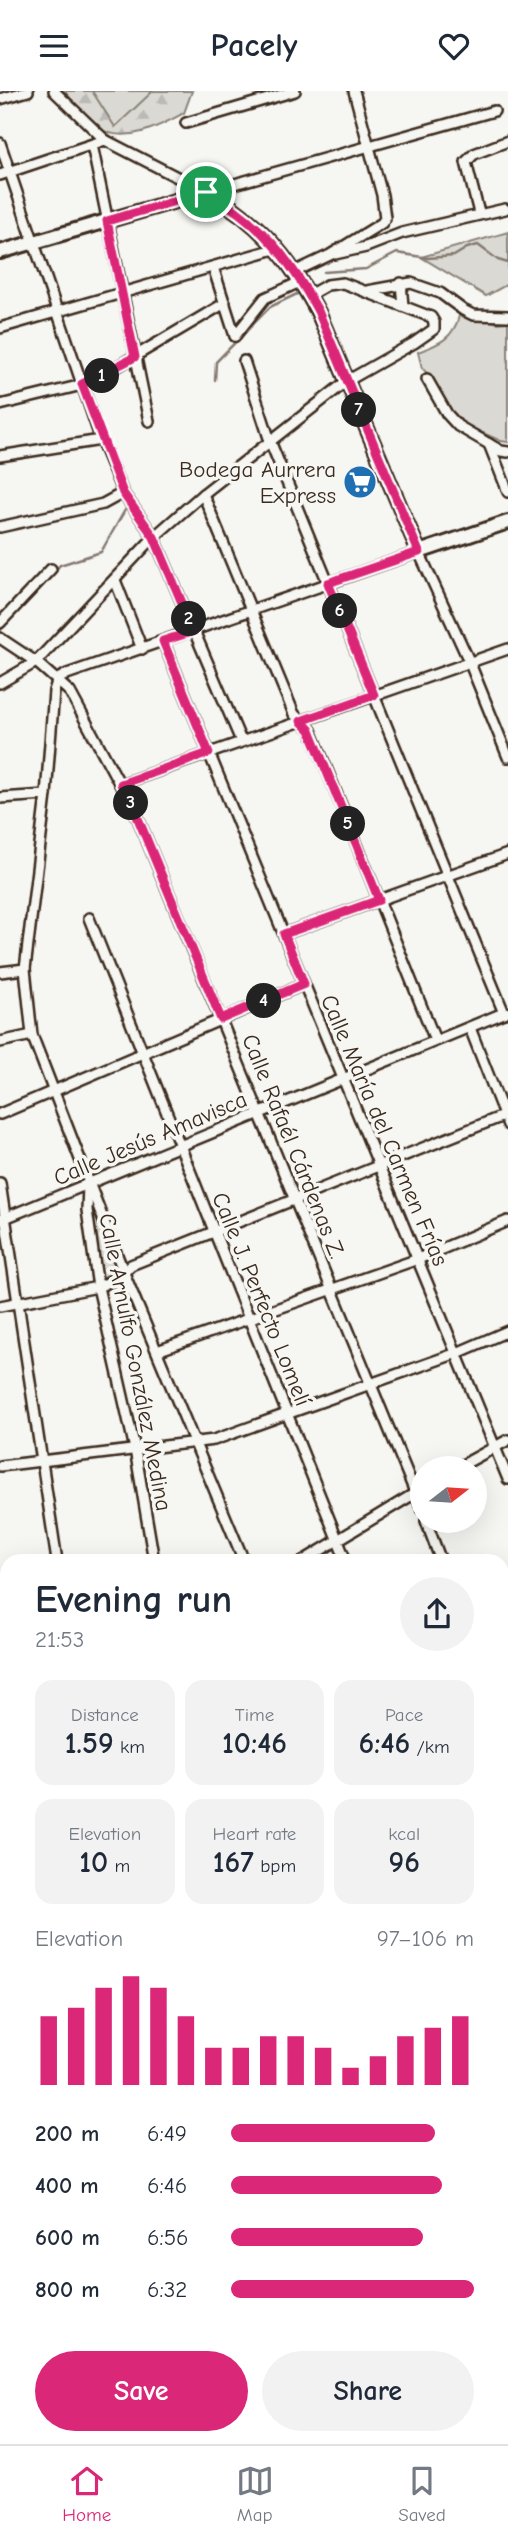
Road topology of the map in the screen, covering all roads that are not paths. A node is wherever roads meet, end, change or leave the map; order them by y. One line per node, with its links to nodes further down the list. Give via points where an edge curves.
1 (28, 91): 5 (street)
2 (54, 91): 8 (street)
3 (295, 91): 7 (street)
4 (354, 91): 12 (street)
5 (0, 99)
6 (494, 111): 12 (street)
7 (186, 123)
8 (105, 141): 11 (street); 15 (street)
9 (508, 141): 17 (street, via 474,154 466,162)
10 (0, 143): 13 (street)
11 (92, 145): 13 (street); 18 (street)
12 (368, 147): 15 (street); 22 (street, via 385,219)
13 (11, 172): 14 (street); 19 (street)
14 (0, 175)
15 (206, 192): 18 (street); 20 (street)
16 (505, 209): 17 (street)
17 (478, 213): 22 (street)
18 (107, 221): 19 (street); 27 (street)
19 (35, 242): 21 (street); 31 (street)
20 (278, 248): 23 (street); 24 (street)
21 (0, 252)
22 (330, 255): 24 (street)
23 (213, 267): 27 (street); 29 (street)
24 (299, 276): 28 (street); 29 (street, via 265,298 235,336)
25 (401, 283): 26 (street); 30 (street); 32 (street, via 429,288 473,315)
26 (366, 292): 28 (street, via 335,282); 30 (street)
27 (122, 293): 31 (street); 34 (street)
28 (309, 295): 37 (street)
29 (225, 303): 34 (street)
30 (403, 306): 37 (street, via 431,317 430,333)
31 (59, 311): 33 (street); 38 (street)
32 (508, 316)
33 (0, 328)
34 (135, 357): 38 (street); 40 (street)
35 (244, 361): 42 (street)
36 (427, 379): 43 (street, via 458,426)
37 (347, 380): 42 (street); 52 (street)
38 (82, 384): 39 (street); 41 (street)
39 (0, 405)
40 (149, 421)
41 (101, 439): 45 (street); 47 (street)
42 (270, 441): 48 (street); 55 (street)
43 (489, 444): 44 (street); 46 (street)
44 (508, 452)
45 (0, 456)
46 (508, 492)
47 (123, 493): 50 (street, via 103,504); 51 (street)
48 (203, 494): 51 (street); 56 (street)
49 (508, 522): 52 (street)
50 (0, 527)
51 (154, 537): 54 (street); 58 (street)
52 (419, 552): 55 (street); 63 (street)
53 (51, 569): 57 (street)
54 (114, 580): 61 (street); 64 (street)
55 (328, 583): 56 (street); 67 (street)
56 (250, 611): 58 (street); 68 (street, via 293,714)
57 (0, 623)
58 (194, 631): 60 (street); 69 (street)
59 (0, 638): 64 (street, Calle Rafaél Cárdenas Z.)
60 (163, 641): 61 (street); 70 (street, Calle María del Carmen Frías)
61 (142, 649): 65 (street)
62 (508, 649): 63 (street)
63 (469, 661): 67 (street); 71 (street)
64 (36, 662): 65 (street, Calle Rafaél Cárdenas Z.); 66 (street)
65 (58, 680): 72 (street, Calle Rafaél Cárdenas Z., via 70,692); 73 (street, Calle Arnulfo González Medina)
66 (0, 683)
67 (374, 695): 68 (street); 76 (street)
68 (301, 721): 69 (street); 77 (street, via 310,730)
69 (241, 741): 70 (street)
70 (209, 753): 72 (street); 79 (street, Calle María del Carmen Frías)
71 (508, 757)
72 (121, 784): 84 (street, Calle Rafaél Cárdenas Z.)
73 (47, 795): 74 (street); 80 (street, Calle Arnulfo González Medina)
74 (0, 798)
75 (508, 854): 76 (street)
76 (447, 875): 77 (street); 83 (street)
77 (379, 900): 79 (street); 87 (street)
78 (89, 918): 89 (street, Calle J. Perfecto Lomelí)
79 (284, 934): 82 (street, Calle María del Carmen Frías)
80 (25, 969): 81 (street); 86 (street, Calle Arnulfo González Medina)
81 (0, 972)
82 (304, 984): 84 (street); 90 (street, Calle María del Carmen Frías)
83 (506, 1012): 85 (street, Calle Jesús Amavisca)
84 (221, 1019): 89 (street); 92 (street, Calle Rafaél Cárdenas Z.)
85 (470, 1028): 87 (street, Calle Jesús Amavisca); 94 (street)
86 (32, 1035): 88 (street); 91 (street, Calle Arnulfo González Medina)
87 (435, 1040): 90 (street, Calle Jesús Amavisca)
88 (0, 1042)
89 (143, 1052): 91 (street); 96 (street, Calle J. Perfecto Lomelí)
90 (343, 1078): 92 (street, Calle Jesús Amavisca); 97 (street, Calle María del Carmen Frías)
91 (54, 1089): 93 (street); 99 (street, Calle Arnulfo González Medina)
92 (260, 1113): 96 (street, Calle Jesús Amavisca); 100 (street, Calle Rafaél Cárdenas Z.)
93 (0, 1114)
94 (506, 1115): 95 (street); 97 (street)
95 (508, 1125)
96 (180, 1146): 99 (street, Calle Jesús Amavisca); 103 (street, Calle J. Perfecto Lomelí)
97 (379, 1166): 100 (street); 104 (street, Calle María del Carmen Frías)
98 (0, 1183): 101 (street)
99 (88, 1184): 101 (street, Calle Jesús Amavisca); 105 (street); 106 (street, Calle Arnulfo González Medina, via 87,1210)
100 (295, 1199): 103 (street); 107 (street, Calle Rafaél Cárdenas Z.)
101 (3, 1219): 108 (street)
102 (508, 1221): 104 (street)
103 (214, 1231): 105 (street, via 131,1265); 110 (street, Calle J. Perfecto Lomelí)
104 (418, 1259): 107 (street); 113 (street, Calle María del Carmen Frías)
105 (124, 1273): 106 (street); 112 (street)
106 (98, 1287): 108 (street); 119 (street, Calle Arnulfo González Medina)
107 (332, 1289): 110 (street); 114 (street, Calle Rafaél Cárdenas Z.)
108 (19, 1303): 109 (street); 121 (street)
109 (0, 1306)
110 (250, 1318): 112 (street); 115 (street, Calle J. Perfecto Lomelí)
111 (508, 1331): 113 (street)
112 (158, 1351): 117 (street)
113 (457, 1353): 114 (street); 118 (street, Calle María del Carmen Frías)
114 (371, 1384): 115 (street); 123 (street, Calle Rafaél Cárdenas Z.)
115 (287, 1414): 117 (street); 127 (street, Calle J. Perfecto Lomelí)
116 (508, 1440): 118 (street)
117 (195, 1443): 119 (street); 130 (street)
118 (494, 1445): 120 (street); 124 (street, Calle María del Carmen Frías)
119 (135, 1449): 121 (street); 129 (street, Calle Arnulfo González Medina)
120 (476, 1456)
121 (42, 1460): 122 (street); 128 (street)
122 (0, 1466)
123 (410, 1471)
124 (508, 1479)
125 (410, 1496): 127 (street)
126 (430, 1533): 133 (street)
127 (338, 1540): 131 (street); 132 (street, Calle J. Perfecto Lomelí)
128 (56, 1554)
129 (153, 1554)
130 (241, 1554)
131 (315, 1554)
132 (343, 1554)
133 (438, 1554)

